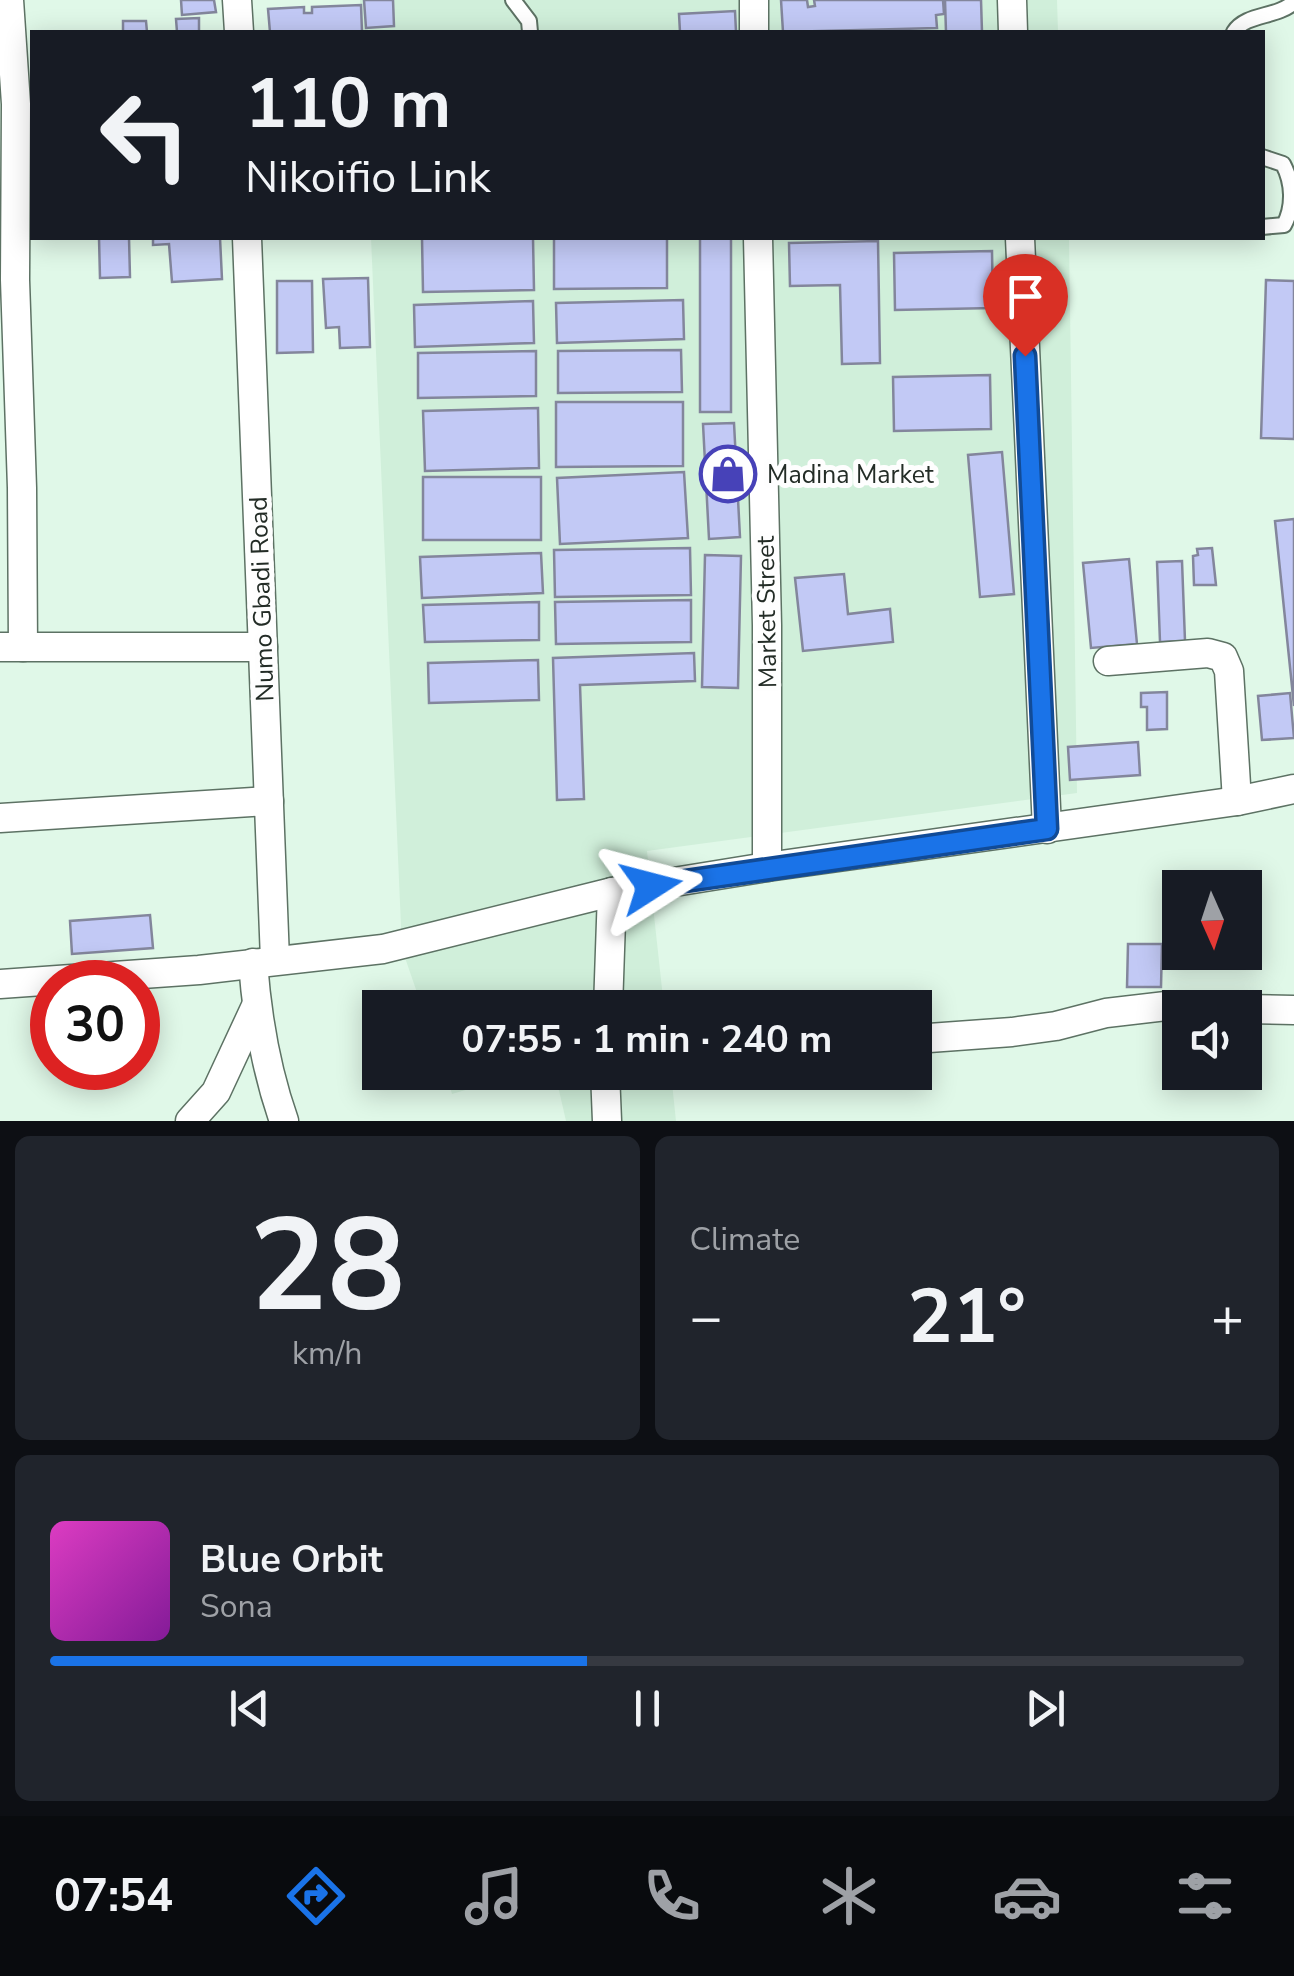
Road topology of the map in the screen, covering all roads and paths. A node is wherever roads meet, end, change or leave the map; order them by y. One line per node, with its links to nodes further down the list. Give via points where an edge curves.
1 (9, 0): 12 (street)
2 (237, 0): 7 (street)
3 (514, 0): 8 (lane)
4 (754, 0): 9 (street)
5 (1012, 0): 10 (street)
6 (1294, 2): 11 (lane)
7 (238, 30)
8 (530, 30)
9 (754, 30)
10 (1013, 30)
11 (1236, 30)
12 (8, 105): 18 (street)
13 (1265, 158): 14 (lane, via 1283,164 1290,177 1292,212 1284,225)
14 (1265, 228)
15 (247, 240): 20 (street, Numo Gbadi Road)
16 (758, 240): 27 (street, Market Street)
17 (1020, 240): 26 (street)
18 (7, 281): 19 (street, via 22,488)
19 (11, 647): 20 (street)
20 (264, 647): 23 (street, Numo Gbadi Road)
21 (1108, 661): 24 (street, via 1223,657)
22 (1294, 789): 24 (street)
23 (269, 801): 25 (street); 29 (street, Numo Gbadi Road)
24 (1237, 801): 26 (street)
25 (0, 818)
26 (1047, 829): 27 (street)
27 (767, 867): 28 (street)
28 (612, 892): 29 (street, via 383,949); 31 (street)
29 (264, 962): 30 (street); 32 (street, Numo Gbadi Road)
30 (0, 984)
31 (609, 990)
32 (256, 1006): 38 (street, via 227,1073); 39 (street, Numo Gbadi Road)
33 (1162, 1006): 36 (street, via 1012,1032)
34 (1262, 1009): 35 (street)
35 (1294, 1010)
36 (932, 1038)
37 (606, 1090): 40 (street)
38 (190, 1121)
39 (284, 1121)
40 (607, 1121)

